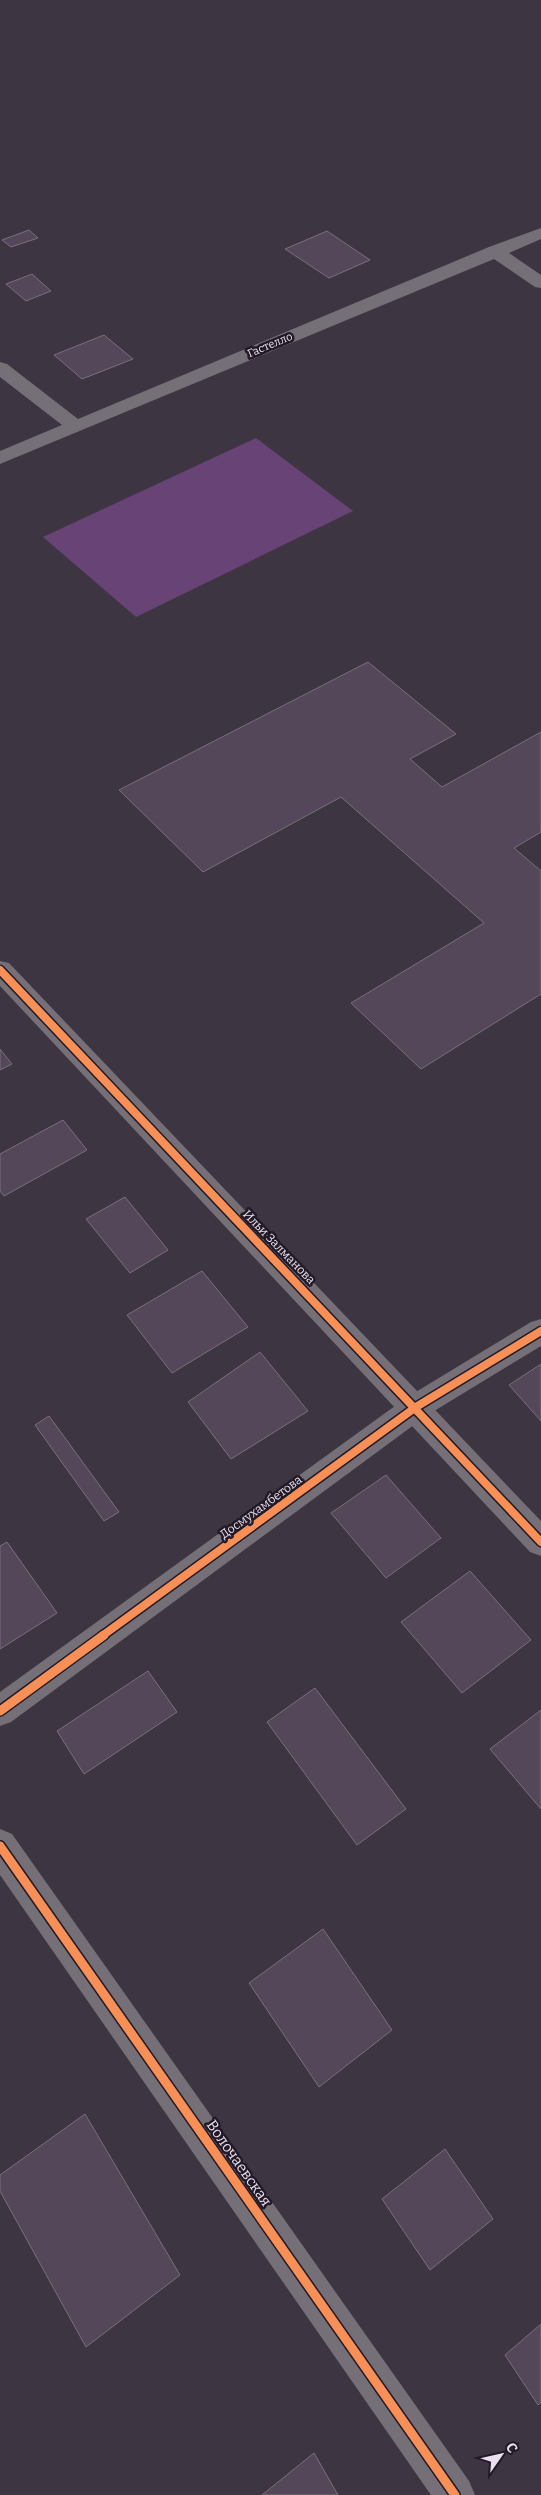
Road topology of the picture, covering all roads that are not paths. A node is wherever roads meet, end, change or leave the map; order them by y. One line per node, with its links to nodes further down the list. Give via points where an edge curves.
1 (541, 233): 2 (street, Гастелло)
2 (495, 251): 3 (street); 5 (street, Гастелло)
3 (541, 282)
4 (0, 368): 5 (street)
5 (76, 427): 6 (street, Гастелло)
6 (0, 458)
7 (0, 970): 9 (street, Ильи Залманова)
8 (541, 1331): 9 (street, Досмухамбетова)
9 (416, 1407): 10 (street, Ильи Залманова); 11 (street, Досмухамбетова)
10 (541, 1542)
11 (0, 1711)
12 (0, 1846): 13 (street, Волочаевская)
13 (454, 2495)

